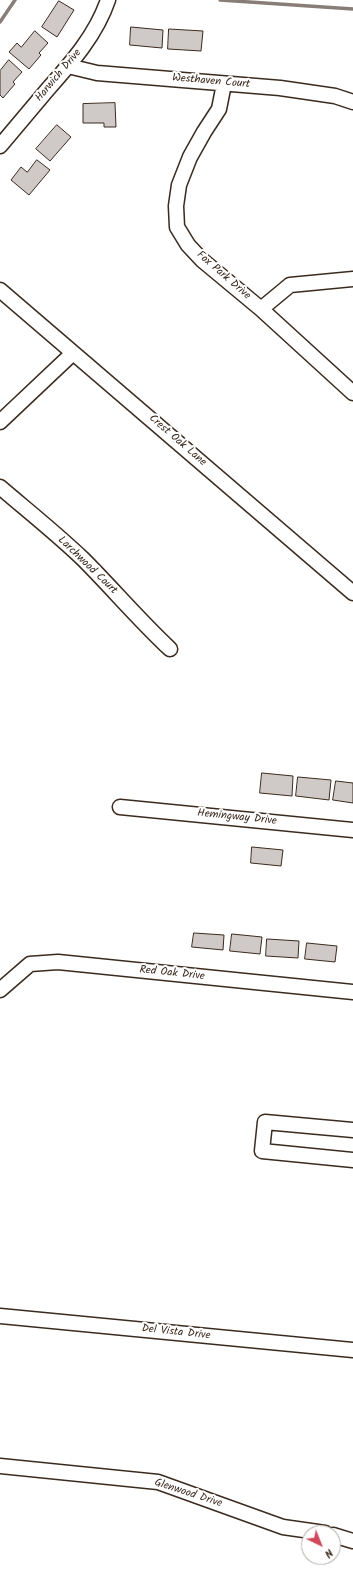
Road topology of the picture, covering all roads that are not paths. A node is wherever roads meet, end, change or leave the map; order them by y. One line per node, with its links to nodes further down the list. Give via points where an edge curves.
1 (108, 0): 2 (street, Harwich Drive, via 97,25)
2 (68, 66): 3 (street, Westhaven Court, via 96,73); 5 (street, Harwich Drive)
3 (224, 84): 4 (street, Westhaven Court, via 280,88 335,96); 8 (street, Fox Park Drive, via 219,110 190,157 179,186 176,206 177,227 188,245 202,260)
4 (353, 102)
5 (0, 146)
6 (353, 279): 8 (street, via 290,285)
7 (0, 290): 9 (street, Crest Oak Lane)
8 (261, 309): 10 (street, Fox Park Drive)
9 (74, 353): 11 (street); 13 (street, Crest Oak Lane)
10 (353, 393)
11 (0, 422)
12 (0, 487): 14 (street, Larchwood Court, via 81,558)
13 (353, 593)
14 (170, 649)
15 (120, 806): 16 (street, Hemingway Drive)
16 (353, 830)
17 (0, 990): 18 (street, Red Oak Drive, via 30,964 58,962)
18 (353, 992)
19 (353, 1130): 20 (street, via 265,1122 262,1151)
20 (353, 1160)
21 (0, 1316): 22 (street, Del Vista Drive)
22 (353, 1350)
23 (0, 1466): 24 (street, Glenwood Drive, via 158,1482 283,1527)
24 (301, 1530)
25 (341, 1537): 26 (street)
26 (353, 1541)

